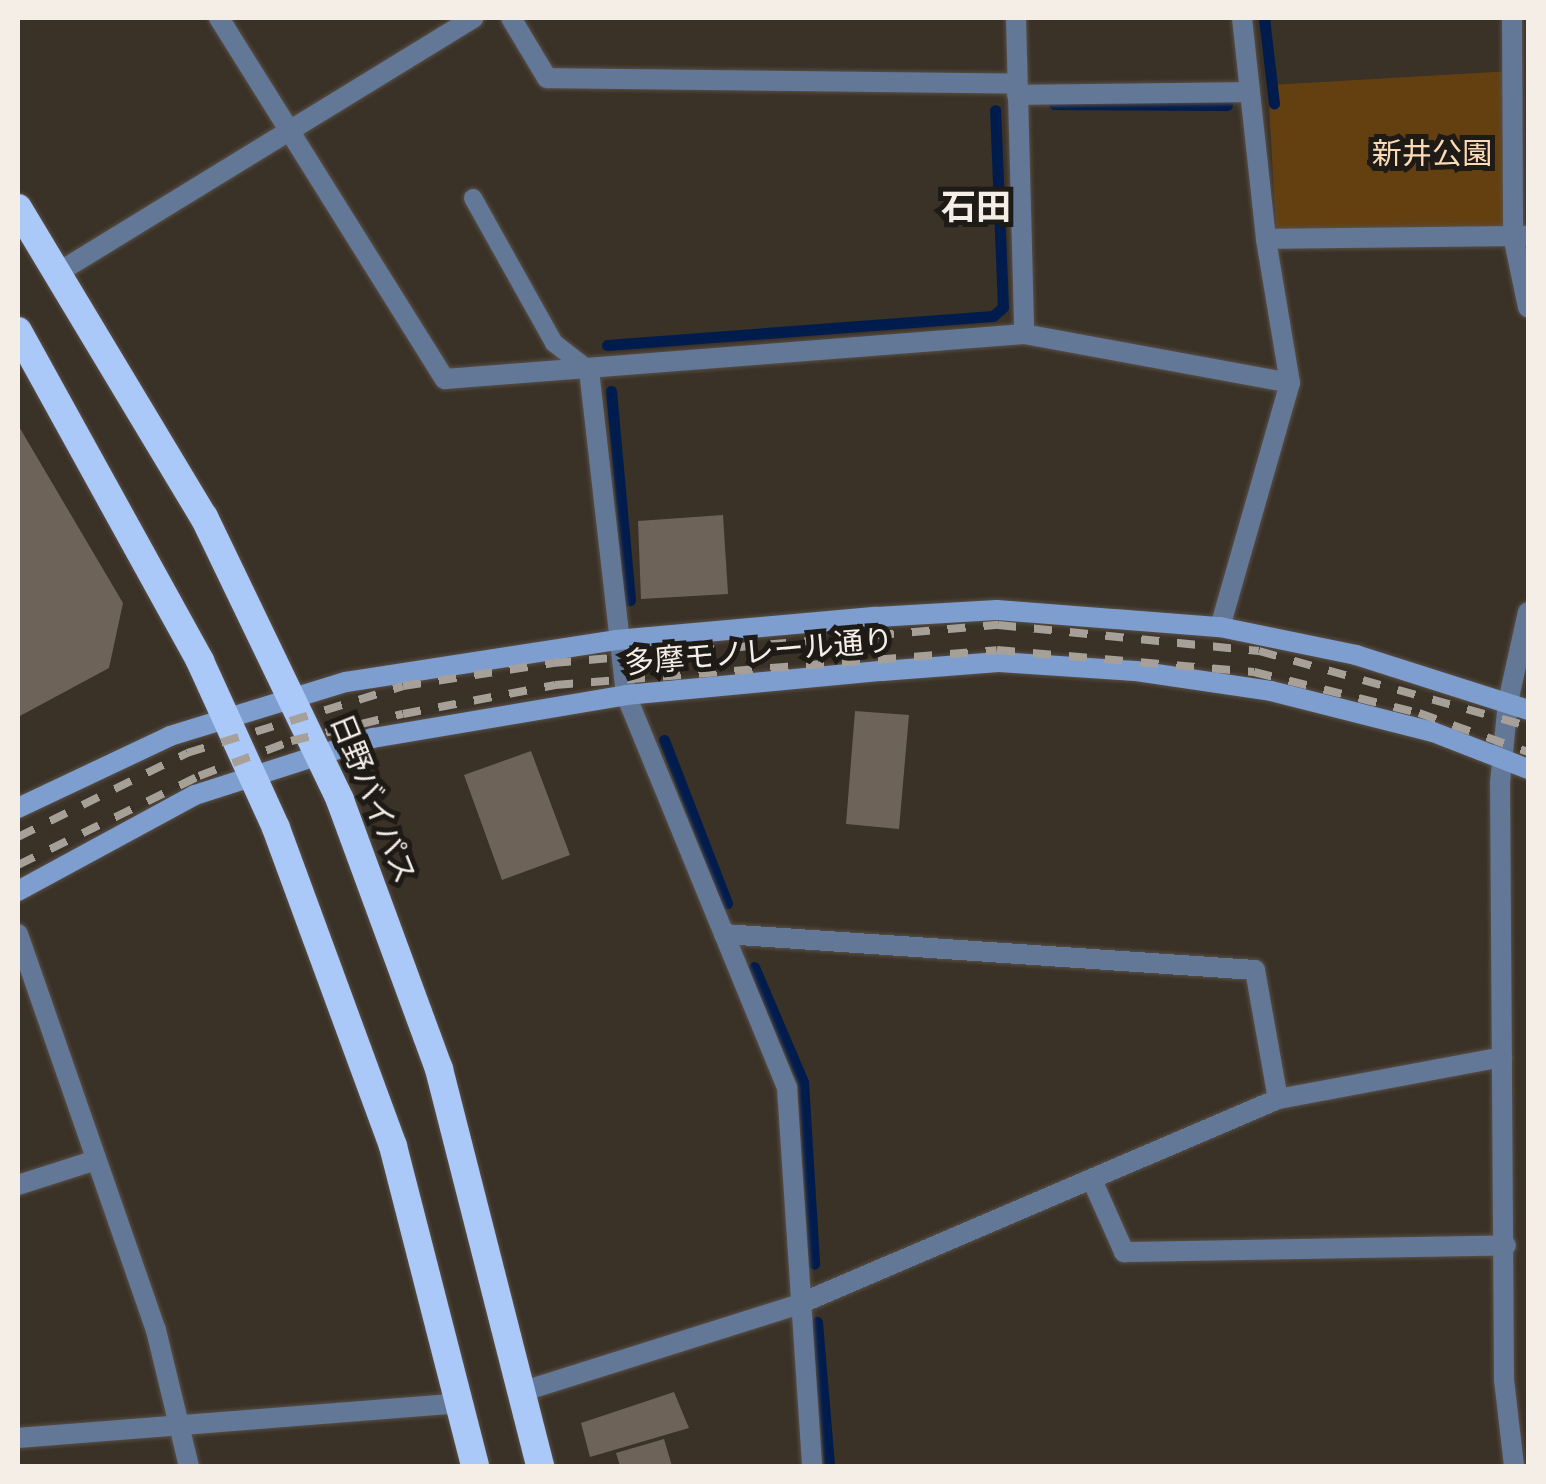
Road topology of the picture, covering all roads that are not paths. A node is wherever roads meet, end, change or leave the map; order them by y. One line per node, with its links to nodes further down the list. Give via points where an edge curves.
1 (219, 18): 9 (street)
2 (472, 18): 9 (street)
3 (511, 18): 7 (street, via 547,78)
4 (1016, 18): 7 (street)
5 (1242, 18): 8 (street)
6 (1512, 18): 12 (street)
7 (1017, 90): 8 (street); 17 (street)
8 (1249, 92): 13 (street)
9 (287, 128): 14 (street); 18 (street, via 445,379)
10 (473, 198): 18 (lane, via 554,343)
11 (18, 208): 14 (highway, 日野バイパス)
12 (1521, 236): 13 (street); 15 (street)
13 (1266, 239): 19 (street)
14 (59, 272): 23 (highway, 日野バイパス, via 204,517)
15 (1528, 306)
16 (18, 331): 27 (highway, via 98,469)
17 (1024, 334): 18 (street); 19 (street)
18 (589, 370): 22 (street)
19 (1290, 383): 21 (street)
20 (1528, 612): 25 (street)
21 (1220, 627): 22 (main road, 多摩モノレール通り, via 997,610); 25 (main road, 多摩モノレール通り, via 1337,650)
22 (616, 640): 23 (main road, 多摩モノレール通り); 24 (street)
23 (293, 694): 27 (main road, 多摩モノレール通り); 28 (highway, 日野バイパス)
24 (626, 696): 28 (main road, 多摩モノレール通り, via 461,721); 29 (main road, 多摩モノレール通り, via 999,662 1136,671 1335,705); 35 (street)
25 (1508, 702): 26 (main road, 多摩モノレール通り); 29 (street)
26 (1528, 710)
27 (225, 716): 31 (highway); 32 (main road, 多摩モノレール通り, via 143,746)
28 (320, 753): 31 (main road, 多摩モノレール通り); 43 (highway, 日野バイパス, via 439,1068)
29 (1501, 758): 30 (main road, 多摩モノレール通り); 36 (street)
30 (1528, 769)
31 (251, 774): 33 (main road, 多摩モノレール通り, via 195,795); 44 (highway, via 393,1146)
32 (18, 808)
33 (18, 892)
34 (18, 934): 38 (street)
35 (724, 934): 37 (street, via 1255,970); 42 (street, via 788,1088)
36 (1502, 1057): 37 (street); 41 (street)
37 (1278, 1099): 39 (street)
38 (96, 1160): 40 (street); 45 (street)
39 (1092, 1180): 41 (street, via 1124,1252); 42 (street)
40 (18, 1185)
41 (1506, 1245): 51 (street, via 1504,1380)
42 (797, 1305): 43 (street); 50 (street)
43 (524, 1391): 49 (highway, 日野バイパス)
44 (461, 1403): 45 (street); 48 (highway)
45 (182, 1426): 46 (street); 47 (street)
46 (18, 1438)
47 (189, 1466)
48 (476, 1466)
49 (540, 1466)
50 (812, 1466)
51 (1514, 1466)

